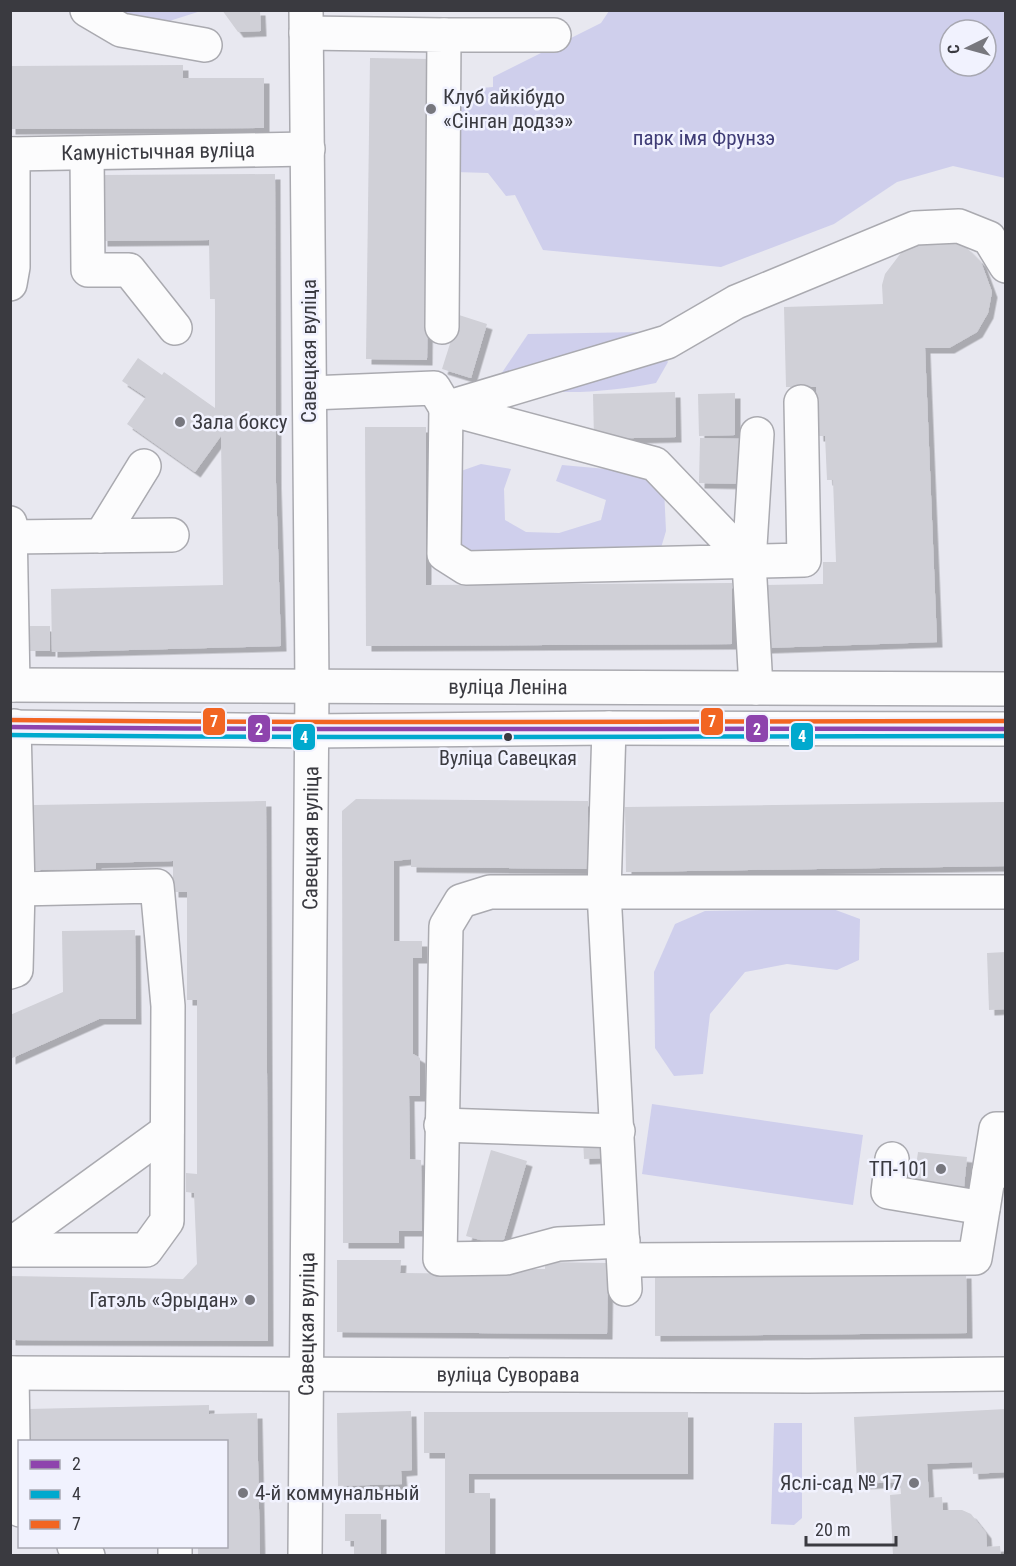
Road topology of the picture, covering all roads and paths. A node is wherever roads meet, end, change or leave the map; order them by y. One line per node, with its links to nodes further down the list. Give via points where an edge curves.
1 (87, 10): 5 (street, via 121,30)
2 (306, 22): 4 (street); 6 (street, Савецкая вуліца)
3 (554, 34): 4 (street)
4 (444, 35): 11 (street)
5 (205, 45)
6 (308, 149): 7 (street, Камуністычная вуліца); 13 (street, Савецкая вуліца)
7 (87, 153): 8 (street, Камуністычная вуліца); 12 (street, via 88,270 129,270)
8 (12, 154): 10 (street)
9 (1005, 266): 15 (street, via 989,238 959,226 915,228 736,302 667,342)
10 (10, 284)
11 (442, 327)
12 (175, 328)
13 (310, 393): 15 (street, via 434,388); 24 (street, Савецкая вуліца)
14 (801, 402): 22 (street, via 804,560)
15 (446, 408): 22 (street, via 655,464); 22 (street, via 444,554 466,568)
16 (757, 434): 22 (street)
17 (144, 466): 20 (street)
18 (10, 523): 21 (street)
19 (172, 535): 20 (street)
20 (101, 536): 21 (street)
21 (11, 537): 23 (street)
22 (749, 562): 25 (street)
23 (12, 685): 24 (street, вуліца Леніна)
24 (312, 686): 25 (street, вуліца Леніна); 30 (street, Савецкая вуліца)
25 (756, 688): 26 (street, вуліца Леніна)
26 (1005, 689)
27 (13, 727): 30 (street, вуліца Леніна); 31 (street)
28 (609, 728): 29 (street, вуліца Леніна); 30 (street, вуліца Леніна); 32 (street)
29 (1005, 729)
30 (311, 731): 47 (street, Савецкая вуліца)
31 (18, 889): 34 (street, via 16,970); 37 (street, via 157,886 168,1006)
32 (604, 892): 33 (street); 35 (street, via 490,892 461,901 446,926); 38 (street)
33 (1005, 892)
34 (10, 972)
35 (441, 1125): 38 (street); 44 (street, via 441,1259 506,1258 558,1244)
36 (1005, 1129): 40 (street, via 996,1129)
37 (166, 1131): 42 (street); 43 (street, via 167,1221 146,1250)
38 (618, 1131): 44 (street)
39 (892, 1159): 41 (street, via 888,1192)
40 (997, 1172): 41 (street)
41 (983, 1208): 44 (street, via 975,1258)
42 (10, 1245)
43 (10, 1250)
44 (624, 1263)
45 (11, 1373): 47 (street, вуліца Суворава); 48 (street, via 14,1507)
46 (1005, 1374): 47 (street, вуліца Суворава)
47 (306, 1375): 49 (street, Савецкая вуліца)
48 (18, 1509)
49 (305, 1556)

